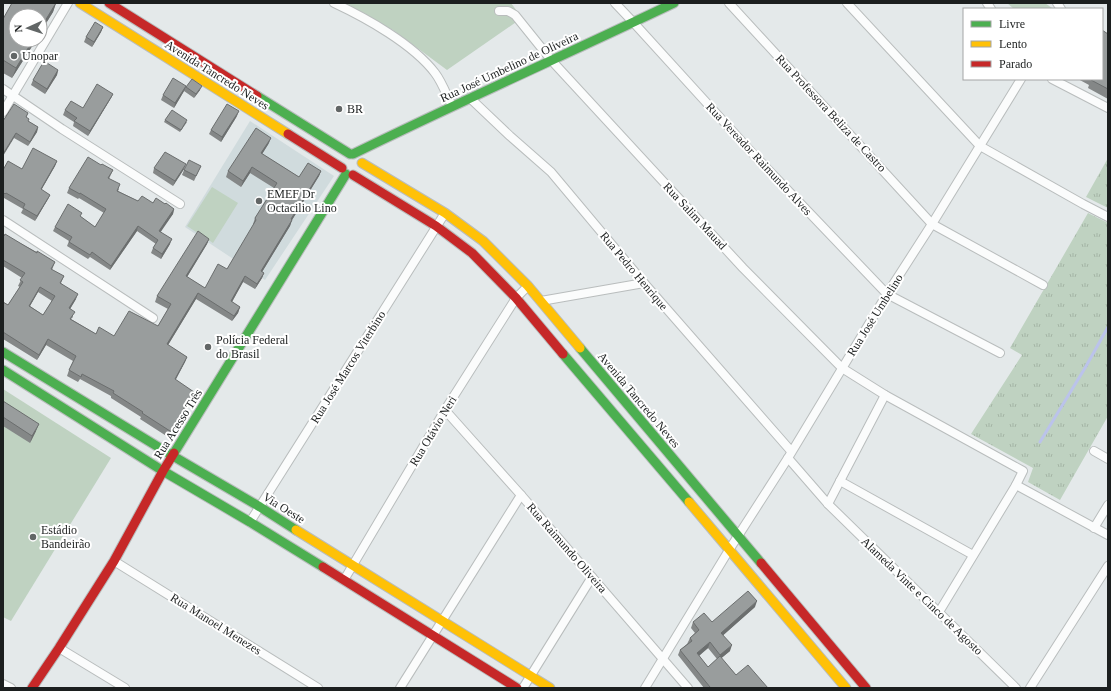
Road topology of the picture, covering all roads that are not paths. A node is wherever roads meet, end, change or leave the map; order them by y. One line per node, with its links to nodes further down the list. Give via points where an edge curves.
1 (68, 3): 15 (street)
2 (80, 3): 21 (street, Avenida Tancredo Neves)
3 (109, 3): 20 (street, Avenida Tancredo Neves)
4 (334, 3): 17 (street, via 358,14 420,57 436,74)
5 (615, 3): 10 (street)
6 (674, 3): 10 (street, Rua José Umbelino de Oliveira)
7 (729, 3): 31 (street, Rua Professora Beliza de Castro)
8 (847, 3): 23 (street)
9 (499, 11): 11 (street, Rua Salim Mauad, via 508,11 515,15)
10 (633, 22): 11 (street, Rua José Umbelino de Oliveira); 36 (street, Rua Vereador Raimundo Alves)
11 (552, 61): 16 (street, Rua José Umbelino de Oliveira); 42 (street, Rua Salim Mauad, via 743,268)
12 (1020, 80): 23 (street, Rua José Umbelino)
13 (1054, 80): 18 (street)
14 (3, 90): 15 (street)
15 (13, 96): 19 (street); 27 (street)
16 (470, 98): 17 (street, Rua José Umbelino de Oliveira); 33 (street, Rua Pedro Henrique, via 551,172)
17 (452, 106): 22 (street, Rua José Umbelino de Oliveira)
18 (1108, 108)
19 (3, 112)
20 (290, 116): 21 (street); 24 (street, Avenida Tancredo Neves)
21 (282, 130): 26 (street, Avenida Tancredo Neves)
22 (373, 145): 24 (street, Rua José Umbelino de Oliveira); 25 (street)
23 (980, 146): 29 (street); 31 (street, Rua José Umbelino)
24 (351, 154): 25 (street, via 359,156); 26 (street, via 344,158 341,164)
25 (362, 162): 26 (street, via 361,170 356,174); 28 (street, Avenida Tancredo Neves)
26 (347, 172): 32 (street, Avenida Tancredo Neves); 48 (street, Rua Acesso Três)
27 (180, 204)
28 (445, 213): 32 (street, Rua José Marcos Viterbino); 35 (street, Avenida Tancredo Neves, via 483,241)
29 (1108, 217)
30 (3, 220): 39 (street)
31 (932, 224): 34 (street, Rua Professora Beliza de Castro); 36 (street, Rua José Umbelino)
32 (436, 226): 37 (street, Avenida Tancredo Neves, via 472,253); 56 (street, Rua José Marcos Viterbino)
33 (644, 283): 38 (street); 47 (street, Rua Pedro Henrique)
34 (1043, 285)
35 (528, 286): 37 (street, Rua Otávio Neri); 38 (street, Avenida Tancredo Neves)
36 (886, 294): 41 (street, Rua Vereador Raimundo Alves); 42 (street, Rua José Umbelino)
37 (516, 298): 45 (street, Rua Otávio Neri); 61 (street, Avenida Tancredo Neves)
38 (541, 301): 60 (street, Avenida Tancredo Neves)
39 (153, 318)
40 (3, 352): 48 (street, Via Oeste)
41 (1000, 353)
42 (842, 368): 44 (street, Rua Salim Mauad); 47 (street, Rua José Umbelino)
43 (3, 370): 50 (street)
44 (885, 395): 51 (street); 52 (street, Rua Salim Mauad, via 1023,471)
45 (445, 410): 53 (street, Rua Raimundo Oliveira); 64 (street, Rua Otávio Neri)
46 (1094, 451): 49 (street)
47 (789, 455): 54 (street, Alameda Vinte e Cinco de Agosto); 60 (street, Rua José Umbelino)
48 (173, 456): 50 (street, Rua Acesso Três); 56 (street, Via Oeste)
49 (1108, 459)
50 (163, 471): 57 (street); 63 (street, Rua Acesso Três)
51 (840, 481): 54 (street); 62 (street)
52 (1016, 485): 58 (street); 62 (street)
53 (521, 495): 66 (street, Rua Raimundo Oliveira); 69 (street)
54 (828, 504): 68 (street, Alameda Vinte e Cinco de Agosto)
55 (1108, 505): 58 (street)
56 (260, 507): 57 (street, Rua José Marcos Viterbino); 64 (street, Via Oeste)
57 (250, 522): 67 (street)
58 (1094, 528): 59 (street)
59 (1108, 535)
60 (737, 537): 61 (street, Rua José Umbelino); 86 (street, Avenida Tancredo Neves)
61 (729, 550): 72 (street, Rua José Umbelino); 85 (street, Avenida Tancredo Neves)
62 (973, 555): 68 (street)
63 (114, 561): 71 (street, Rua Acesso Três); 78 (street, Rua Manoel Menezes)
64 (353, 566): 67 (street, Rua Otávio Neri); 69 (street, Via Oeste)
65 (1108, 566): 88 (street)
66 (592, 577): 72 (street, Rua Raimundo Oliveira); 73 (street)
67 (344, 580): 70 (street)
68 (939, 612): 87 (street, Alameda Vinte e Cinco de Agosto)
69 (442, 620): 70 (street); 73 (street, Via Oeste)
70 (433, 635): 79 (street); 80 (street)
71 (59, 648): 76 (street, Rua Acesso Três); 77 (street)
72 (663, 659): 83 (street, Rua José Umbelino); 84 (street, Rua Raimundo Oliveira)
73 (530, 676): 81 (street); 82 (street, Via Oeste)
74 (3, 684): 75 (street)
75 (11, 688)
76 (32, 688)
77 (125, 688)
78 (318, 688)
79 (400, 688)
80 (517, 688)
81 (523, 688)
82 (550, 688)
83 (645, 688)
84 (688, 688)
85 (846, 688)
86 (866, 688)
87 (1016, 688)
88 (1030, 688)

